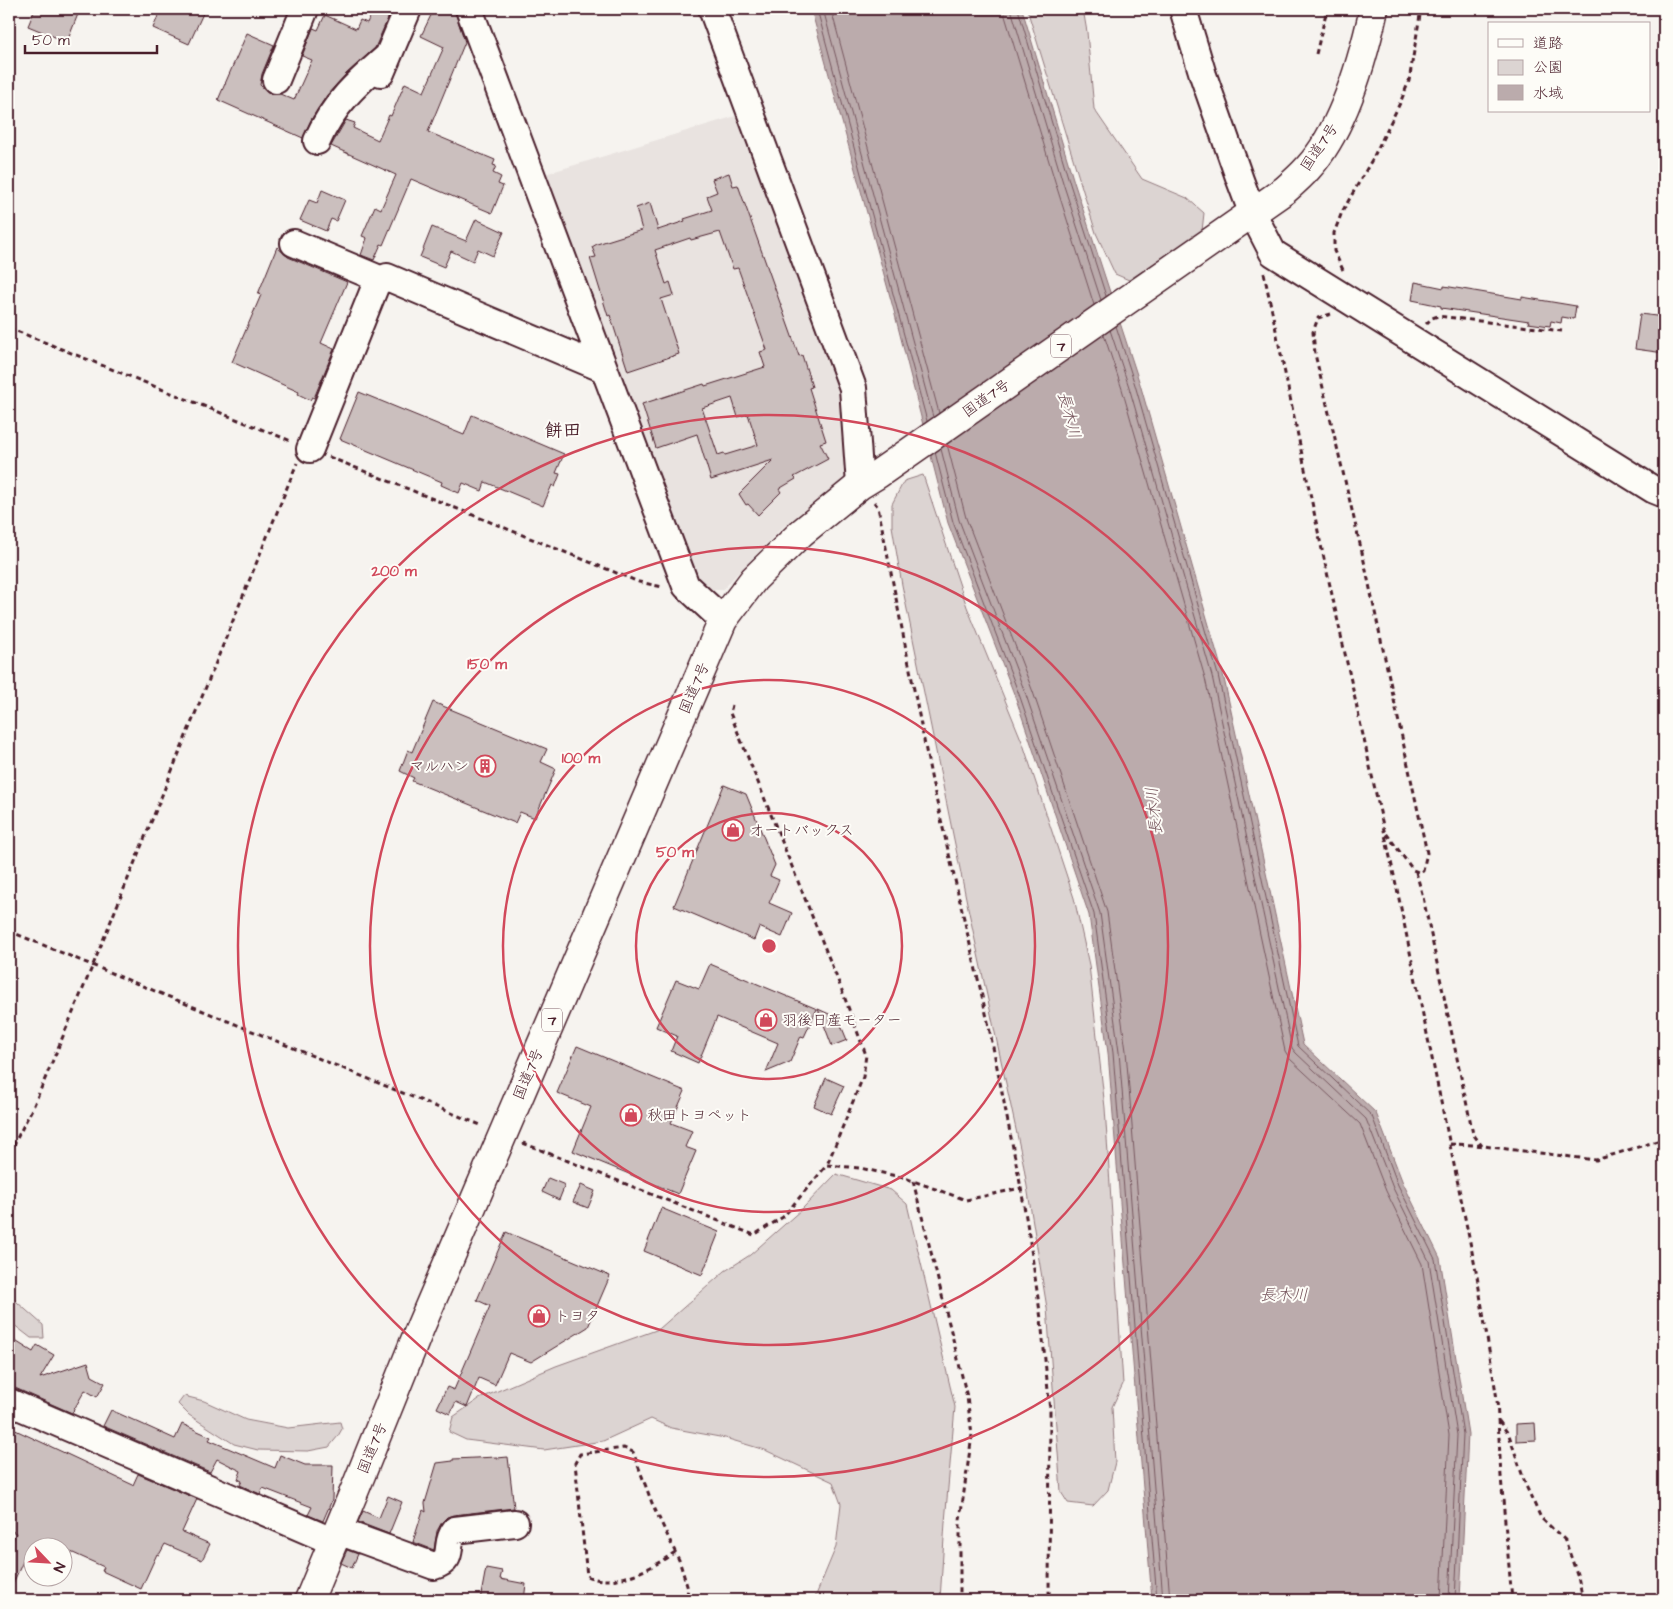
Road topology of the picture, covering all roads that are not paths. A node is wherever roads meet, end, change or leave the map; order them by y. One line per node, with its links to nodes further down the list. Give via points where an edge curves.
1 (306, 9): 8 (street)
2 (408, 9): 7 (street)
3 (469, 9): 14 (street)
4 (712, 9): 16 (street, via 853,388)
5 (1183, 9): 11 (street)
6 (1374, 9): 11 (highway, 国道7号 / 7, via 1356,77 1329,139 1309,168 1285,190)
7 (388, 56): 9 (street); 10 (street, via 335,107)
8 (276, 80)
9 (376, 83)
10 (317, 141)
11 (1248, 215): 16 (highway, 国道7号 / 7); 17 (street, via 1273,253)
12 (294, 243): 13 (street)
13 (382, 280): 14 (street, via 387,278); 15 (street, via 377,282)
14 (604, 369): 18 (street, via 686,586)
15 (307, 448)
16 (869, 480): 18 (highway, 国道7号 / 7, via 787,546 754,579)
17 (1664, 494)
18 (723, 620): 21 (highway, 国道7号 / 7, via 420,1328)
19 (9, 1402): 21 (street)
20 (516, 1523): 21 (street, via 455,1530 451,1535 448,1557 434,1566)
21 (336, 1537): 22 (highway, 国道7号 / 7)
22 (309, 1600)

